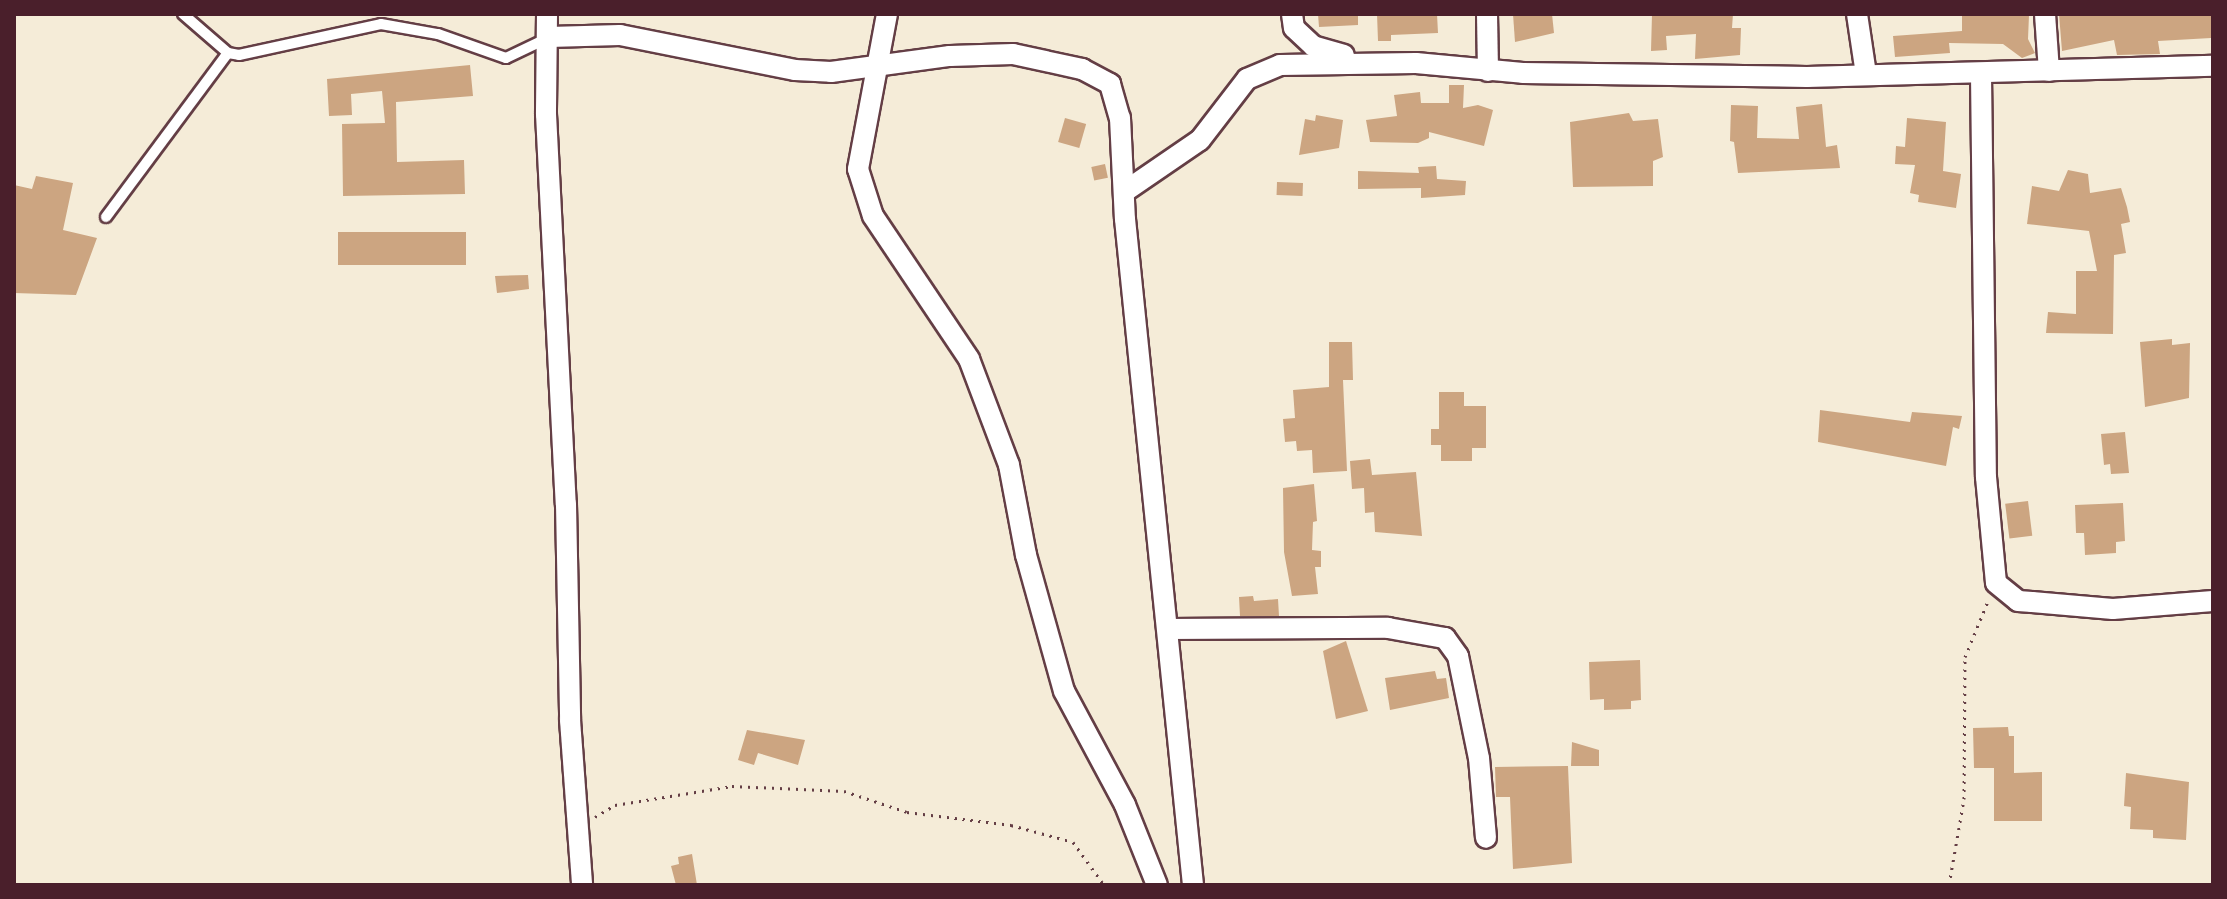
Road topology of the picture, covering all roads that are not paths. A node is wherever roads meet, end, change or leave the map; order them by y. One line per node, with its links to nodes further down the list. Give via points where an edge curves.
1 (183, 14): 9 (lane)
2 (547, 14): 8 (street)
3 (887, 14): 11 (street)
4 (1292, 14): 10 (street, via 1294,28 1313,46 1341,53)
5 (1487, 14): 13 (street)
6 (1857, 14): 15 (street)
7 (2045, 14): 14 (street)
8 (549, 37): 9 (lane, via 506,58 438,34 381,24 255,54); 11 (street, via 649,39 795,70 831,72); 22 (street, via 546,114)
9 (228, 53): 18 (lane)
10 (1352, 63): 13 (street); 17 (street, via 1280,65 1252,75 1200,140)
11 (877, 64): 17 (street, via 990,53 1035,57 1098,76 1118,100); 23 (street, via 858,169 873,216 969,359 1009,465 1026,555 1064,691 1137,830)
12 (2213, 66): 14 (street)
13 (1488, 71): 15 (street)
14 (2049, 71): 16 (street)
15 (1866, 74): 16 (street)
16 (1981, 75): 19 (street, via 1986,477 1996,583 2018,601 2113,609)
17 (1124, 192): 20 (street)
18 (106, 217)
19 (2213, 601)
20 (1168, 629): 21 (street, via 1388,628 1445,638 1456,650 1479,758); 24 (street)
21 (1486, 838)
22 (582, 885)
23 (1157, 885)
24 (1193, 885)

